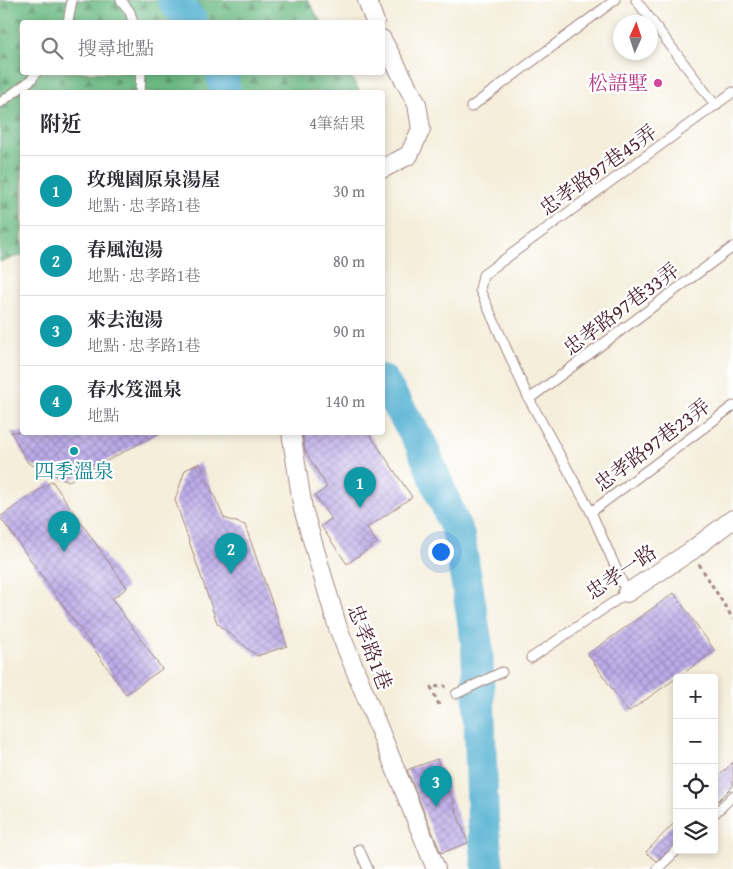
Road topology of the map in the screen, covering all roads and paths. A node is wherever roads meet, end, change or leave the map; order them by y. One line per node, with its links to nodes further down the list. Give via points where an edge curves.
1 (72, 0): 6 (lane)
2 (121, 0): 7 (lane)
3 (367, 0): 8 (street)
4 (615, 0): 16 (lane)
5 (636, 0): 15 (lane)
6 (68, 20)
7 (132, 20)
8 (374, 20)
9 (385, 45): 17 (street, via 417,104 420,129 409,155)
10 (35, 75): 14 (lane)
11 (141, 75): 12 (lane)
12 (140, 90)
13 (733, 92): 15 (lane, 忠孝路97巷45弄)
14 (0, 103)
15 (716, 106): 19 (lane, 忠孝路97巷45弄, via 483,275 480,290)
16 (472, 107)
17 (385, 167)
18 (733, 246): 19 (lane, 忠孝路97巷33弄)
19 (529, 399): 22 (lane)
20 (733, 406): 22 (lane, 忠孝路97巷23弄)
21 (291, 435): 36 (street, 忠孝路1巷, via 303,509 338,628)
22 (591, 512): 25 (lane)
23 (733, 519): 24 (street, 忠孝一路)
24 (691, 551): 25 (street, 忠孝一路); 26 (path)
25 (627, 593): 27 (lane, 忠孝一路)
26 (733, 619)
27 (531, 658)
28 (502, 672): 29 (lane)
29 (456, 694): 30 (path, via 445,685 431,687)
30 (439, 704)
31 (733, 796): 32 (lane)
32 (718, 810)
33 (359, 849): 35 (lane)
34 (673, 854): 37 (lane)
35 (368, 869)
36 (436, 869)
37 (657, 869)

